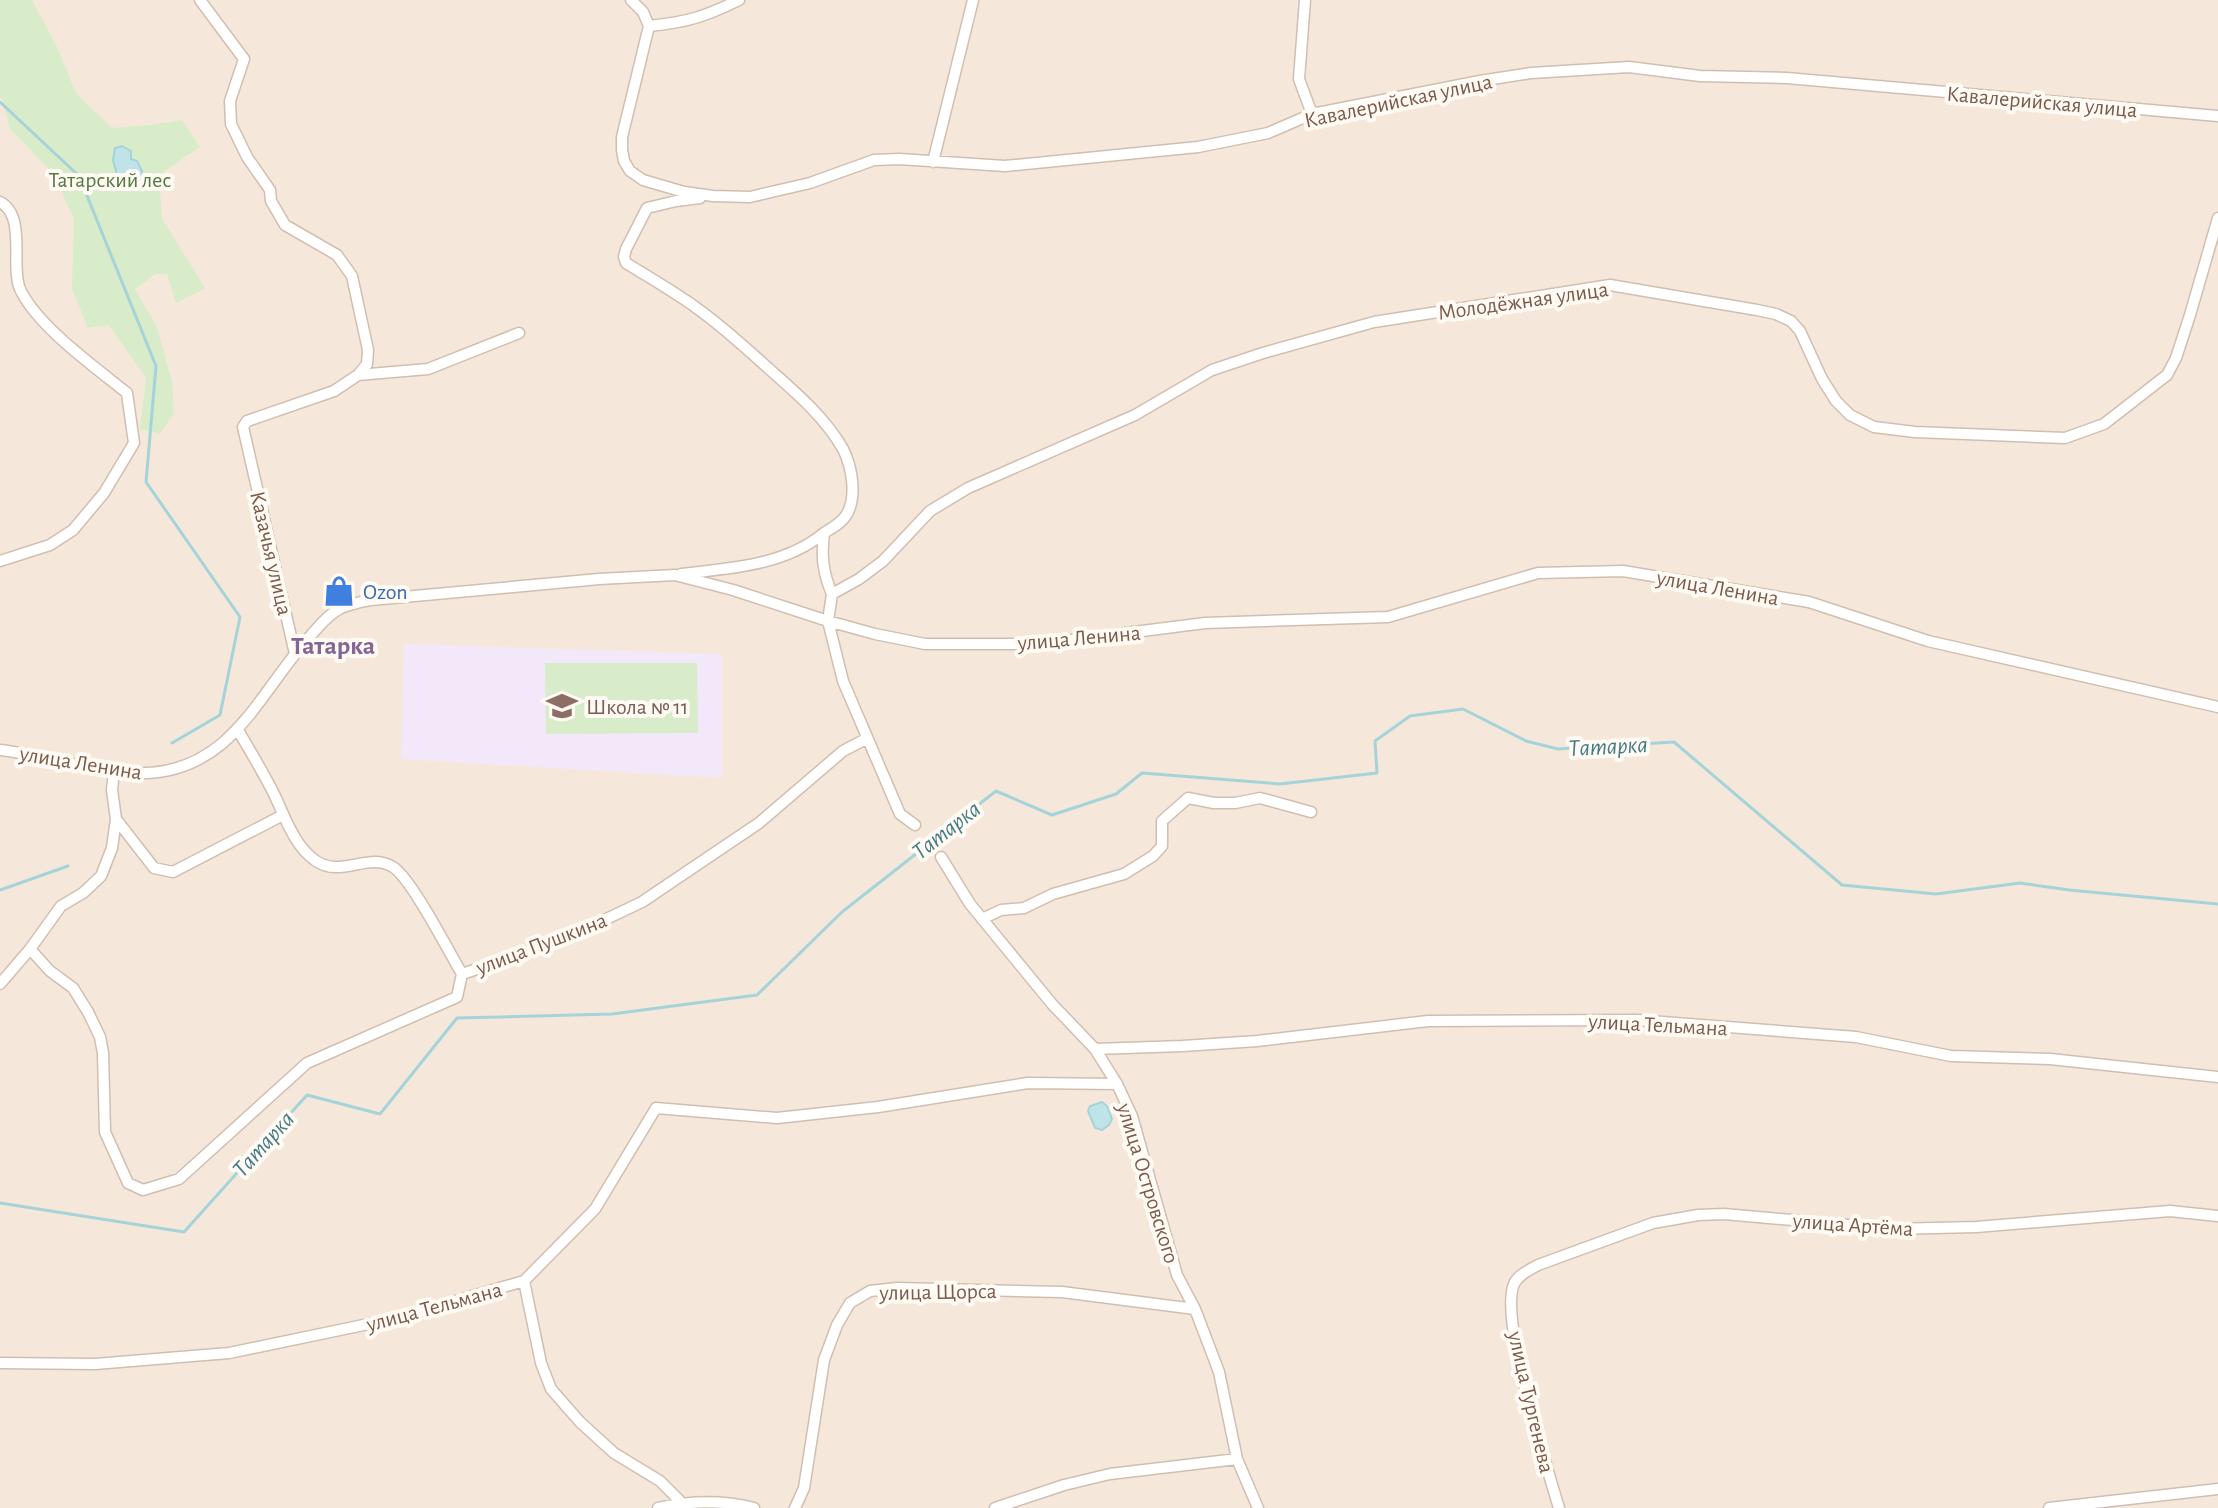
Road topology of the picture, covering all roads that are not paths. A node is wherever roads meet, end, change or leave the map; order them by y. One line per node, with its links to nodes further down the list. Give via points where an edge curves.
1 (200, 0): 14 (street, via 244,59 230,101 231,124 270,190 271,201 285,225 337,255 352,276 368,350 367,364)
2 (631, 0): 6 (street)
3 (739, 0): 6 (street, via 706,17)
4 (973, 0): 9 (street)
5 (1305, 0): 7 (street, via 1299,79)
6 (649, 26): 10 (street, Кавалерийская улица, via 622,137 624,161 630,171 653,184)
7 (1312, 114): 8 (street, Кавалерийская улица, via 1531,73 1629,67); 9 (street, Кавалерийская улица, via 1268,133 1198,147 1005,166)
8 (2218, 116)
9 (933, 162): 10 (street, Кавалерийская улица, via 874,160 750,197)
10 (713, 196): 15 (street, via 647,208 624,257 740,343 831,432 844,451 853,489 846,517)
11 (0, 202): 16 (street, via 12,215 19,287 65,342 127,393 134,443 104,493 73,530 50,545)
12 (2218, 218): 18 (street, Молодёжная улица, via 2167,375 2104,424 2065,438 1874,427 1836,401 1791,321 1757,310 1610,285 1374,322 1212,370 1135,415 968,488 930,511 883,561)
13 (519, 333): 14 (street, via 428,369)
14 (358, 375): 20 (street, Казачья улица, via 334,391 247,421 243,427)
15 (824, 533): 17 (street, via 781,557); 18 (street, via 822,563)
16 (0, 561)
17 (675, 575): 19 (street, улица Ленина); 20 (street, улица Ленина, via 371,600 341,608)
18 (832, 594): 19 (street)
19 (828, 621): 21 (street, улица Ленина, via 925,644 1039,644 1205,623 1388,617 1538,573 1623,571 1809,602 1928,641); 23 (street, via 843,681)
20 (295, 654): 22 (street, улица Ленина)
21 (2218, 707)
22 (238, 730): 25 (street, улица Ленина, via 188,764 144,774); 27 (street)
23 (866, 739): 29 (street, via 900,814); 33 (street, улица Пушкина, via 843,751 759,823 642,902 562,940)
24 (0, 750): 25 (street, улица Ленина)
25 (114, 771): 28 (street)
26 (1311, 812): 31 (street, via 1260,798 1214,803 1188,798 1162,821 1162,846 1124,874)
27 (283, 815): 28 (street, via 173,872 154,868); 33 (street, via 304,851 317,862 393,867)
28 (116, 819): 32 (street, via 101,876 61,906)
29 (915, 825)
30 (941, 857): 31 (street, улица Островского)
31 (982, 919): 35 (street, улица Островского)
32 (30, 949): 33 (street, улица Пушкина, via 73,988 100,1037 105,1132 128,1183 143,1190 179,1179 307,1063 457,997); 34 (street)
33 (462, 974)
34 (0, 984)
35 (1095, 1049): 36 (street, улица Тельмана, via 1257,1041 1428,1021 1637,1020 1856,1037 1951,1056 2050,1059); 37 (street, улица Островского)
36 (2218, 1077)
37 (1117, 1084): 39 (street, улица Тельмана, via 1028,1083 777,1118 656,1108 595,1209); 41 (street, улица Островского, via 1132,1116 1177,1275)
38 (2218, 1216): 40 (street, улица Артёма, via 2170,1211 1893,1229 1698,1215 1653,1223 1538,1265 1514,1283)
39 (524, 1281): 42 (street, улица Тельмана, via 397,1318 229,1353 95,1364); 45 (street, via 551,1389 614,1453 660,1481)
40 (1512, 1295): 51 (street, улица Тургенева, via 1521,1370)
41 (1195, 1309): 43 (street, улица Островского, via 1219,1372); 48 (street, улица Щорса, via 1062,1292 870,1291 850,1303 824,1360 804,1488)
42 (0, 1363)
43 (1237, 1459): 49 (street, via 1110,1474); 50 (street, улица Островского)
44 (2218, 1489): 52 (street)
45 (682, 1503): 46 (street); 47 (street)
46 (658, 1508)
47 (754, 1508)
48 (795, 1508)
49 (995, 1508)
50 (1258, 1508)
51 (1559, 1508)
52 (2049, 1508)

